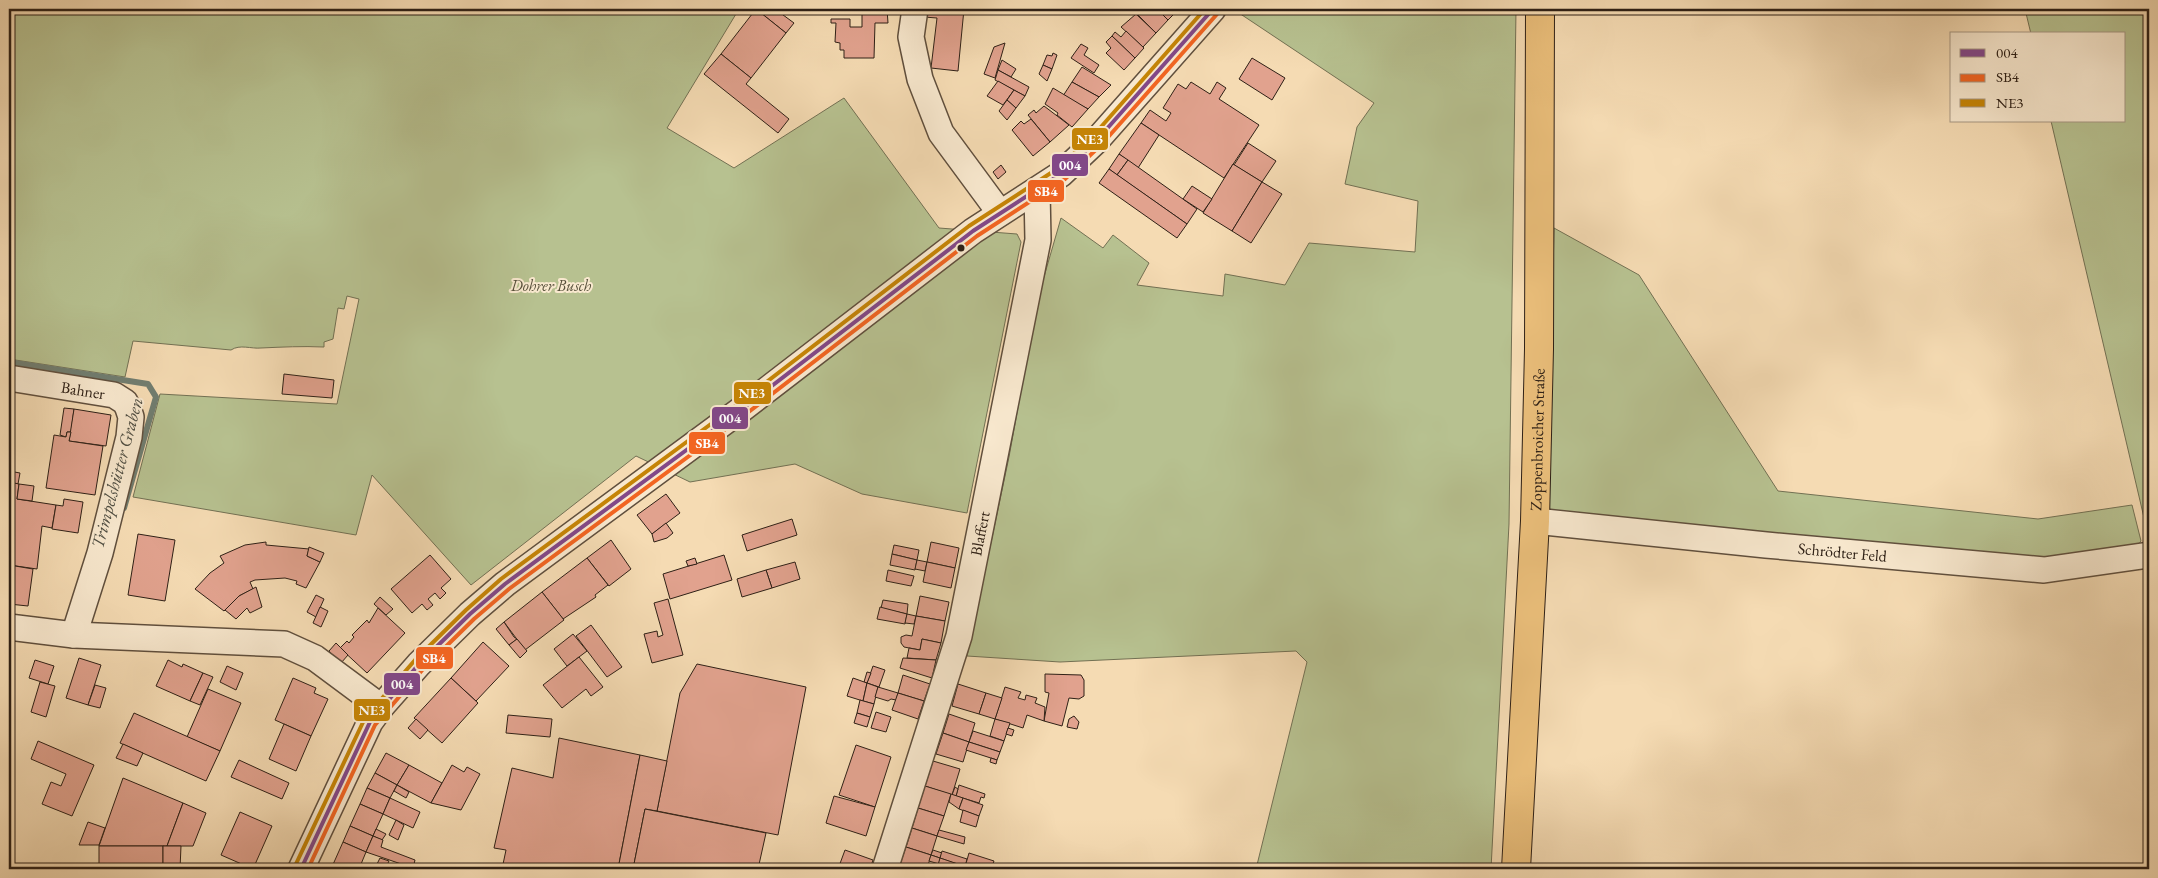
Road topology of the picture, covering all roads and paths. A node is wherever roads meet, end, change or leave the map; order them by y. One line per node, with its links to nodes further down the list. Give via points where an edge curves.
1 (916, 9): 5 (street, via 911,37 920,80 941,133)
2 (1213, 9): 4 (street, via 1079,158)
3 (1540, 9): 7 (main road, Zoppenbroicher Straße)
4 (1037, 191): 5 (street); 13 (street, Blaffert, via 1038,240 959,636)
5 (1000, 213): 11 (street, via 505,584 419,664)
6 (9, 378): 10 (street, Bahner, via 114,396 125,402 131,417 122,471)
7 (1535, 521): 8 (street, Schrödter Feld, via 2044,570); 14 (main road, Zoppenbroicher Straße)
8 (2149, 554)
9 (9, 628): 10 (street)
10 (74, 635): 11 (street, via 284,644 315,658)
11 (381, 707): 12 (street, via 366,731)
12 (301, 869)
13 (885, 869)
14 (1516, 869)

